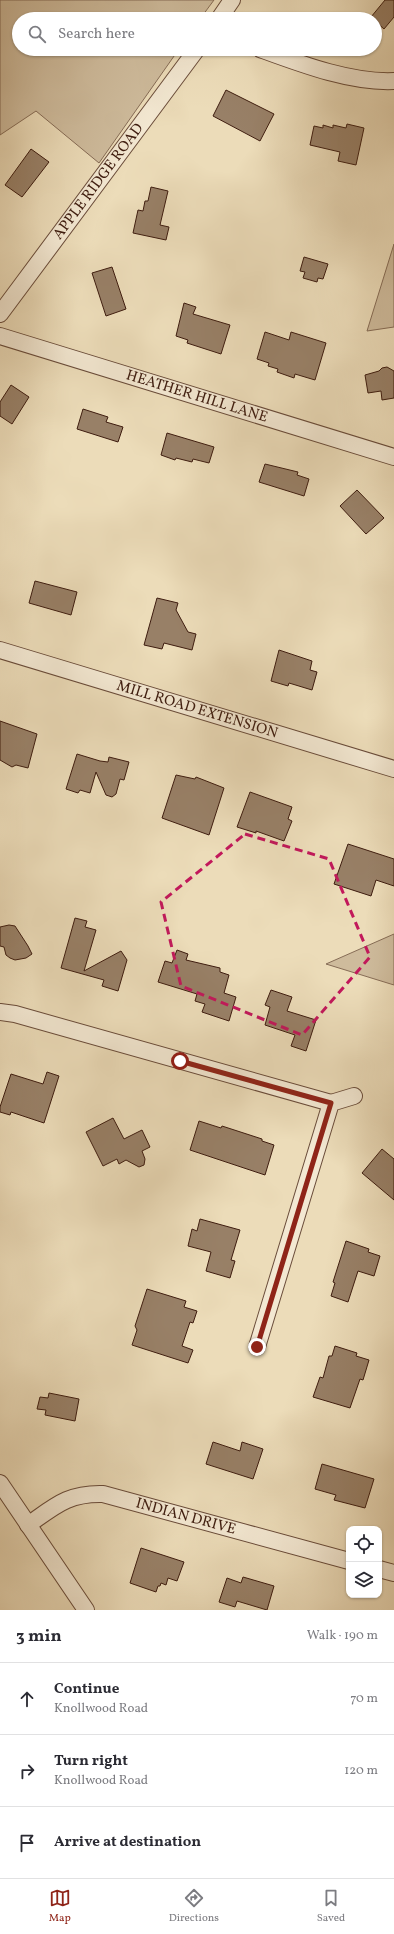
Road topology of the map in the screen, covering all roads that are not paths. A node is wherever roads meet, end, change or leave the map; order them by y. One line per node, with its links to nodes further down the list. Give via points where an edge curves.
1 (232, 0): 2 (street)
2 (224, 12)
3 (192, 56): 6 (street, APPLE RIDGE ROAD)
4 (282, 56): 5 (street, via 331,72 358,78)
5 (394, 81)
6 (0, 314)
7 (0, 336): 8 (street, HEATHER HILL LANE)
8 (394, 457)
9 (0, 650): 10 (street, MILL ROAD EXTENSION)
10 (394, 769)
11 (0, 1012): 13 (street, via 23,1016)
12 (354, 1096): 13 (street)
13 (331, 1103): 14 (street)
14 (257, 1347)
15 (0, 1483): 16 (street)
16 (28, 1525): 17 (street, INDIAN DRIVE, via 65,1499 87,1493 103,1494); 20 (street)
17 (346, 1560)
18 (382, 1570): 19 (street)
19 (394, 1573)
20 (86, 1610)

